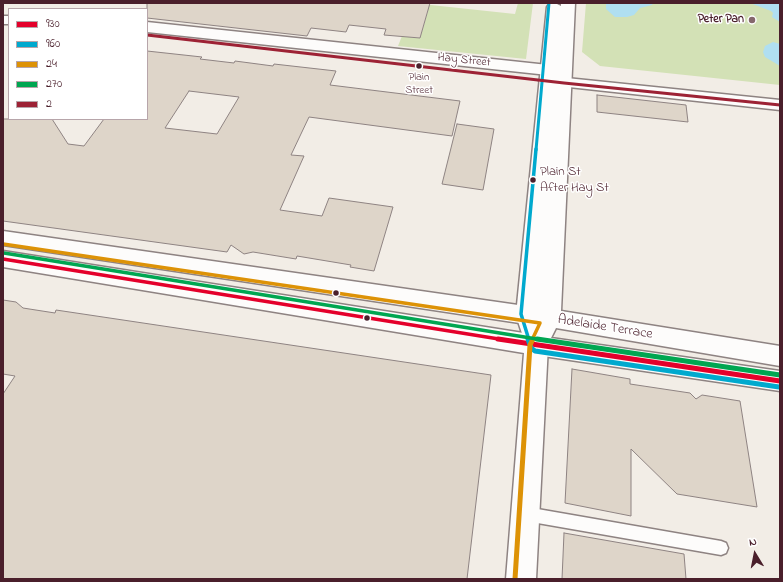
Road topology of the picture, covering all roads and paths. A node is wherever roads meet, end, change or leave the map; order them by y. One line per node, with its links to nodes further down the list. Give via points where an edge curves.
1 (555, 3): 5 (main road)
2 (568, 3): 5 (main road)
3 (148, 27): 5 (main road, Hay Street)
4 (148, 35): 5 (main road, Hay Street)
5 (556, 76): 6 (main road, Hay Street); 7 (main road, Hay Street); 10 (main road)
6 (780, 96)
7 (780, 105)
8 (3, 238): 10 (main road, Adelaide Terrace)
9 (3, 259): 11 (main road, Adelaide Terrace)
10 (538, 317): 11 (main road); 12 (main road, Adelaide Terrace)
11 (536, 345): 13 (main road, Adelaide Terrace); 14 (main road)
12 (780, 356)
13 (780, 381)
14 (526, 514): 15 (lane); 16 (main road)
15 (721, 548)
16 (521, 579)

